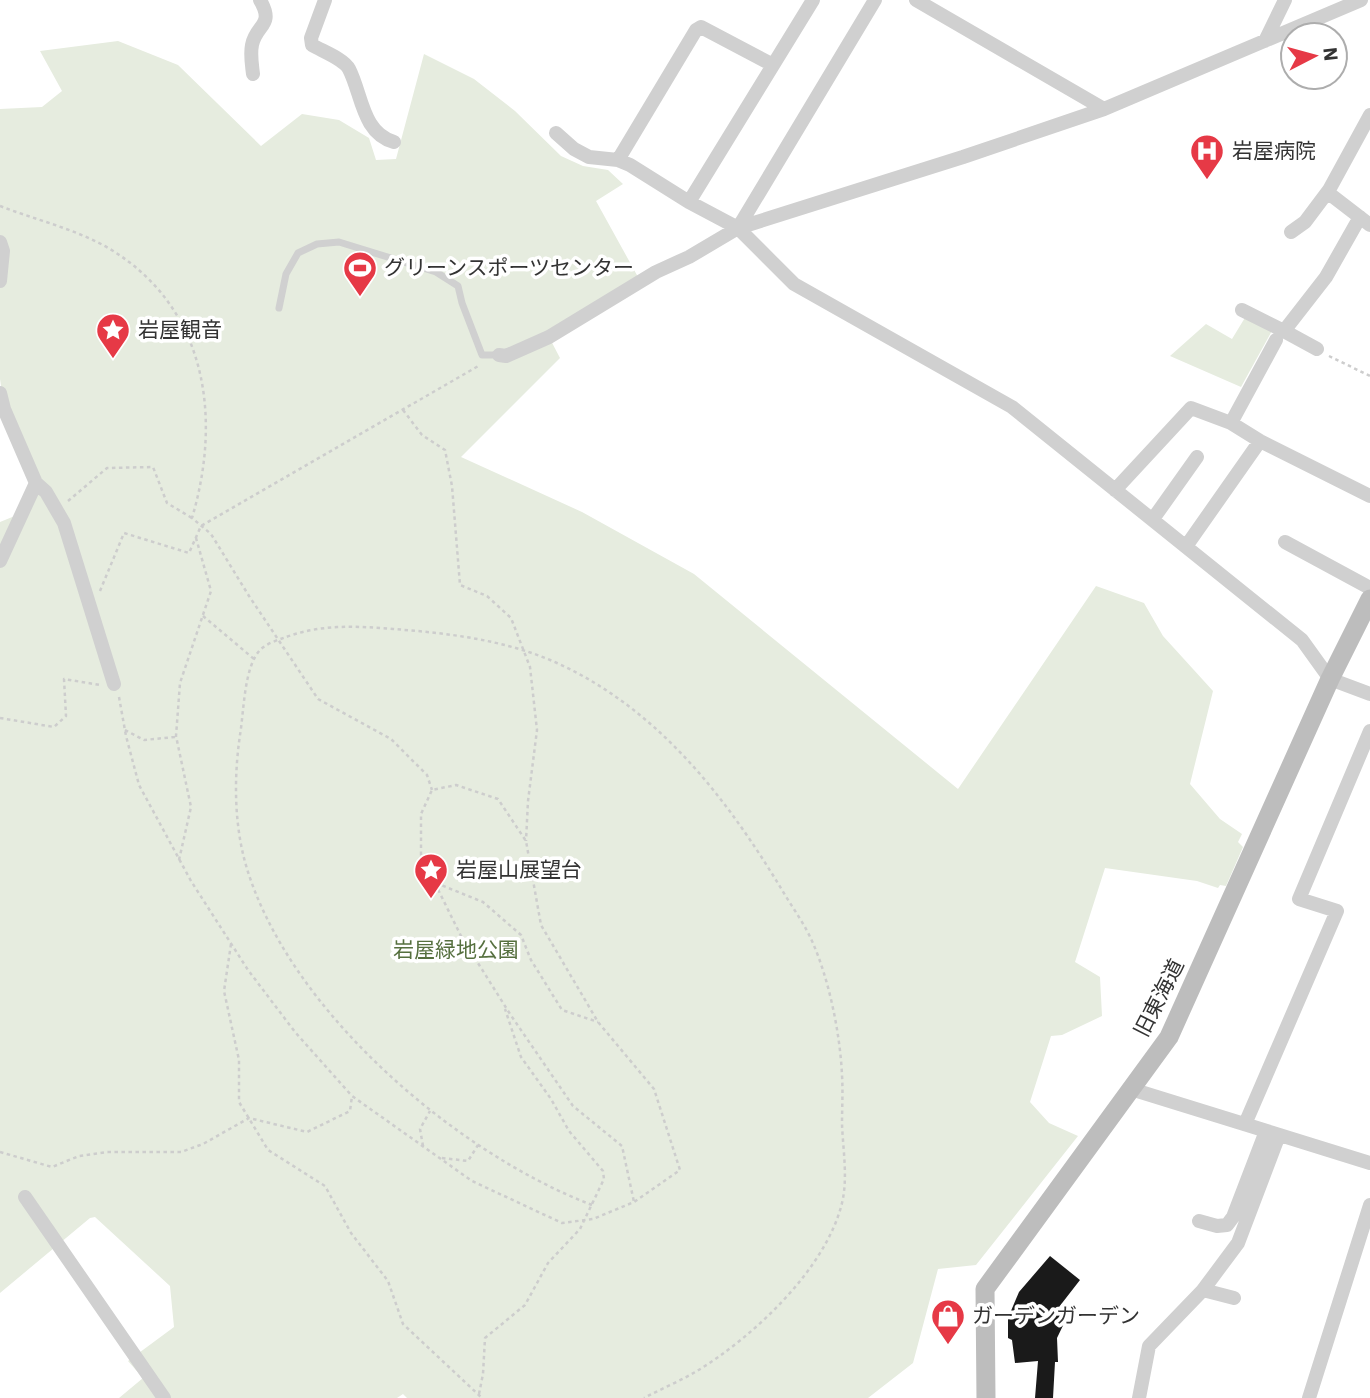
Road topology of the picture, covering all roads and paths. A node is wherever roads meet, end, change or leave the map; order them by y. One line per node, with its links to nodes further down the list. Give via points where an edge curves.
1 (260, 0): 10 (street, via 267,12 252,43)
2 (326, 0): 14 (street, via 312,45 348,66 368,120 383,139)
3 (813, 0): 9 (street)
4 (875, 0): 20 (street)
5 (916, 0): 11 (street)
6 (1285, 0): 8 (street)
7 (1361, 0): 8 (street)
8 (1265, 41): 11 (street)
9 (773, 65): 15 (street, via 701,27 696,30); 17 (street)
10 (253, 74)
11 (1104, 109): 20 (street)
12 (1370, 114): 16 (street)
13 (556, 133): 15 (street, via 589,157)
14 (394, 142)
15 (618, 160): 17 (street)
16 (1329, 190): 19 (street); 21 (street, via 1305,222)
17 (689, 202): 20 (street)
18 (0, 206): 39 (path, via 110,249 148,279 186,328 205,401 203,479)
19 (1365, 221): 26 (street)
20 (738, 228): 28 (street, via 549,337); 36 (street, via 794,284 1012,407)
21 (1291, 232)
22 (0, 242): 23 (street)
23 (0, 281)
24 (279, 308): 28 (lane, via 286,274 298,253 317,244 339,242 436,272 458,286 482,355)
25 (1242, 310): 26 (street)
26 (1280, 336): 27 (street); 32 (street)
27 (1317, 349): 29 (path)
28 (499, 355): 31 (path)
29 (1370, 376)
30 (0, 393): 35 (street)
31 (403, 410): 41 (path); 51 (path, via 422,435 445,450 460,585 487,596 511,618)
32 (1231, 423): 33 (street); 36 (street, via 1191,408)
33 (1260, 441): 37 (street); 44 (street)
34 (1197, 457): 40 (street)
35 (36, 483): 38 (street); 45 (street)
36 (1115, 490): 40 (street)
37 (1370, 496)
38 (55, 506): 39 (path, via 70,500 107,468 152,467 167,503); 46 (street)
39 (192, 518): 41 (path)
40 (1153, 519): 44 (street)
41 (201, 526): 42 (path); 50 (path, via 211,534)
42 (196, 538): 46 (path, via 189,553 124,533 99,596); 49 (path, via 211,591)
43 (1285, 541): 47 (street)
44 (1187, 545): 53 (street, via 1302,640)
45 (0, 561)
46 (81, 579): 54 (street)
47 (1370, 588)
48 (1370, 599): 53 (street, 旧東海道)
49 (203, 616): 52 (path); 59 (path, via 180,683)
50 (279, 639): 51 (path, via 306,630 349,625 443,633); 52 (path, via 263,646); 60 (path, via 318,699 391,739 427,775)
51 (524, 651): 61 (path, via 537,730); 90 (path, via 555,662 614,697 649,722 706,778 756,846 812,941 832,1004 842,1071 845,1188 825,1246 757,1326 695,1372)
52 (254, 659): 69 (path, via 235,772 240,839 265,916 317,998 388,1077)
53 (1330, 678): 55 (street); 67 (street, 旧東海道, via 1169,1037)
54 (114, 684): 56 (path, via 64,679 66,716 54,727); 57 (path)
55 (1370, 694)
56 (0, 718)
57 (125, 730): 59 (path, via 144,740); 62 (path, via 139,785)
58 (1370, 730): 72 (street, via 1299,899 1337,911)
59 (176, 737): 62 (path, via 191,807)
60 (432, 789): 61 (path, via 456,785 498,799); 63 (path, via 421,814 421,855)
61 (526, 841): 66 (path, via 541,925)
62 (179, 860): 64 (path)
63 (435, 883): 65 (path, via 461,936); 66 (path, via 483,902 521,935 562,1010)
64 (231, 940): 68 (path, via 295,1032); 71 (path, via 225,991 239,1060 239,1102)
65 (503, 1003): 80 (path, via 573,1106 622,1146); 81 (path, via 521,1057 569,1131 603,1171)
66 (598, 1022): 80 (path, via 654,1089 680,1170)
67 (1131, 1088): 72 (street); 91 (street, 旧東海道, via 985,1289)
68 (352, 1096): 70 (path); 71 (path, via 350,1111 307,1132); 75 (path)
69 (431, 1109): 74 (path); 75 (path, via 420,1129)
70 (351, 1113)
71 (249, 1118): 76 (path, via 181,1152 107,1152 79,1156 52,1167); 87 (path, via 268,1150 324,1186 351,1233 388,1281 403,1324)
72 (1245, 1124): 73 (street)
73 (1273, 1133): 78 (street); 84 (street, via 1227,1225); 85 (street, via 1238,1243)
74 (478, 1145): 77 (path, via 468,1161); 81 (path, via 563,1194)
75 (423, 1146): 77 (path)
76 (0, 1152)
77 (439, 1157): 83 (path, via 472,1181 562,1223)
78 (1370, 1163)
79 (25, 1197): 88 (street)
80 (634, 1202): 83 (path)
81 (592, 1205): 83 (path)
82 (1370, 1205): 93 (street)
83 (584, 1220): 87 (path, via 548,1263 525,1306 485,1338)
84 (1199, 1221)
85 (1203, 1290): 86 (street); 92 (street, via 1149,1346)
86 (1234, 1297)
87 (479, 1394): 89 (path)
88 (164, 1398)
89 (482, 1398)
90 (644, 1398)
91 (986, 1398)
92 (1139, 1398)
93 (1308, 1398)

